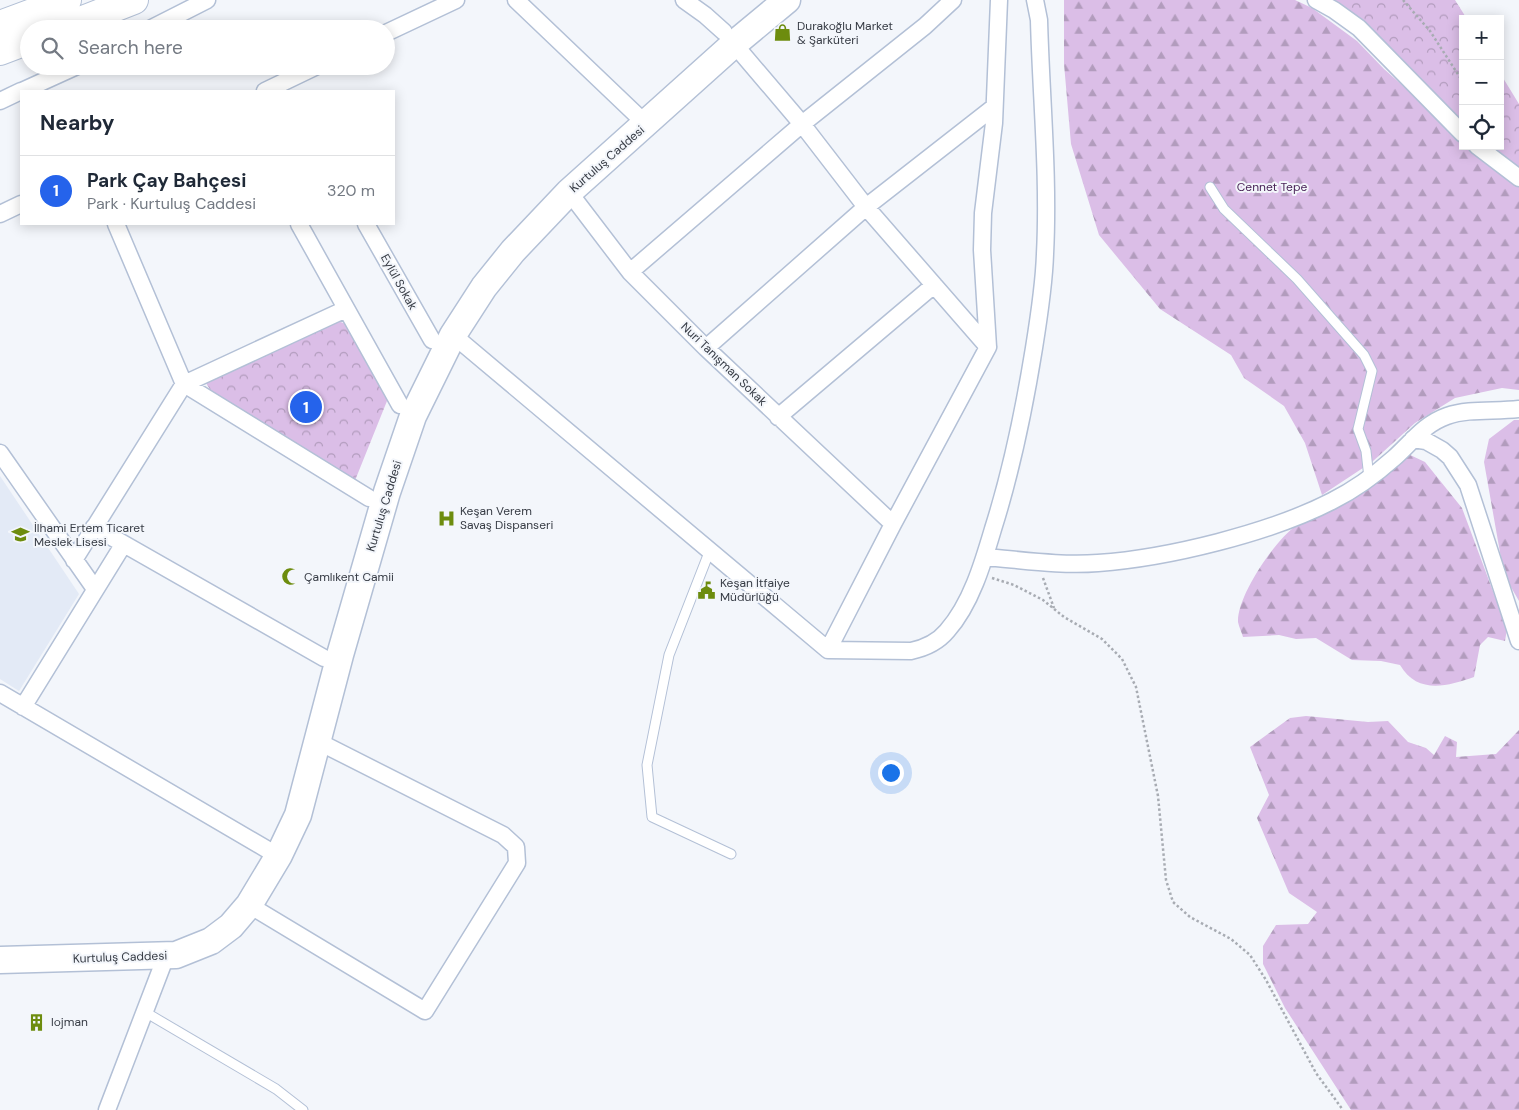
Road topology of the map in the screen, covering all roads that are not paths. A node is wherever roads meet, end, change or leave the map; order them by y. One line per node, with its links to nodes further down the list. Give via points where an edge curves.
1 (67, 0): 15 (highway)
2 (134, 0): 13 (highway)
3 (207, 0): 14 (street)
4 (456, 0): 16 (street)
5 (516, 0): 28 (street)
6 (684, 0): 17 (street, via 706,15)
7 (762, 0): 17 (main road, Kurtuluş Caddesi)
8 (787, 0): 17 (main road, Kurtuluş Caddesi)
9 (954, 0): 29 (street)
10 (999, 0): 27 (street)
11 (1035, 0): 59 (street, via 1039,20 1045,190 1044,274 1018,440)
12 (1316, 0): 30 (street, via 1358,28)
13 (83, 20)
14 (168, 20)
15 (0, 25)
16 (395, 29)
17 (729, 38): 28 (main road, Kurtuluş Caddesi); 29 (street)
18 (20, 43): 19 (highway)
19 (0, 51)
20 (57, 75): 23 (street)
21 (305, 75): 22 (street)
22 (291, 86): 24 (street)
23 (23, 90)
24 (270, 90)
25 (20, 91): 26 (street)
26 (0, 101)
27 (994, 107): 36 (street); 45 (street, via 982,250)
28 (641, 118): 34 (main road, Kurtuluş Caddesi); 44 (main road, Kurtuluş Caddesi, via 538,203 497,246 462,291)
29 (802, 124): 36 (street); 41 (street)
30 (1459, 130)
31 (1482, 150): 32 (street)
32 (1519, 178)
33 (1210, 187): 53 (lane, via 1224,208 1297,278 1364,355 1372,371 1358,429 1366,451)
34 (569, 192): 41 (street, Nuri Tanışman Sokak); 44 (main road, Kurtuluş Caddesi, via 508,258)
35 (20, 204): 37 (street)
36 (866, 207): 42 (street); 46 (street)
37 (0, 214)
38 (116, 225): 47 (street)
39 (301, 225): 43 (street)
40 (367, 225): 44 (street, Eylül Sokak)
41 (630, 272): 46 (street, Nuri Tanışman Sokak)
42 (934, 285): 45 (street); 50 (street)
43 (346, 309): 47 (street); 48 (street)
44 (442, 338): 48 (main road, Kurtuluş Caddesi); 58 (street); 67 (main road, Kurtuluş Caddesi, via 396,463)
45 (988, 347): 55 (street)
46 (706, 348): 50 (street, Nuri Tanışman Sokak)
47 (184, 384): 54 (street); 56 (street)
48 (400, 405): 54 (main road, Kurtuluş Caddesi)
49 (1519, 409): 51 (street, via 1448,416 1432,422)
50 (778, 417): 55 (street, Nuri Tanışman Sokak)
51 (1413, 439): 53 (street); 62 (street, via 1426,441 1442,450 1468,485)
52 (0, 454): 60 (street)
53 (1369, 478): 59 (street, via 1332,501 1278,524 1138,559 1096,563)
54 (369, 498): 64 (main road, Kurtuluş Caddesi)
55 (893, 524): 63 (street)
56 (94, 527): 57 (street); 60 (street)
57 (123, 545): 61 (street); 64 (street)
58 (710, 550): 63 (street); 69 (lane, via 669,655 647,765 652,817)
59 (985, 557): 63 (street, via 954,622 936,642 923,648 897,651)
60 (74, 560): 61 (street)
61 (95, 589): 66 (street)
62 (1519, 641)
63 (828, 650)
64 (324, 658): 68 (main road, Kurtuluş Caddesi, via 287,804)
65 (0, 693): 66 (street)
66 (23, 706): 68 (street)
67 (317, 741): 70 (main road, Kurtuluş Caddesi, via 294,825); 70 (street, via 503,835 516,847 517,863 425,1011)
68 (268, 850): 71 (main road, Kurtuluş Caddesi, via 250,880 224,912 204,928 186,936 154,943)
69 (731, 854)
70 (249, 905): 72 (main road, Kurtuluş Caddesi, via 231,926 211,941 186,952)
71 (0, 947)
72 (166, 956): 73 (main road, Kurtuluş Caddesi); 74 (street)
73 (0, 960)
74 (145, 1012): 75 (street); 76 (lane, via 276,1089)
75 (107, 1110)
76 (303, 1110)

